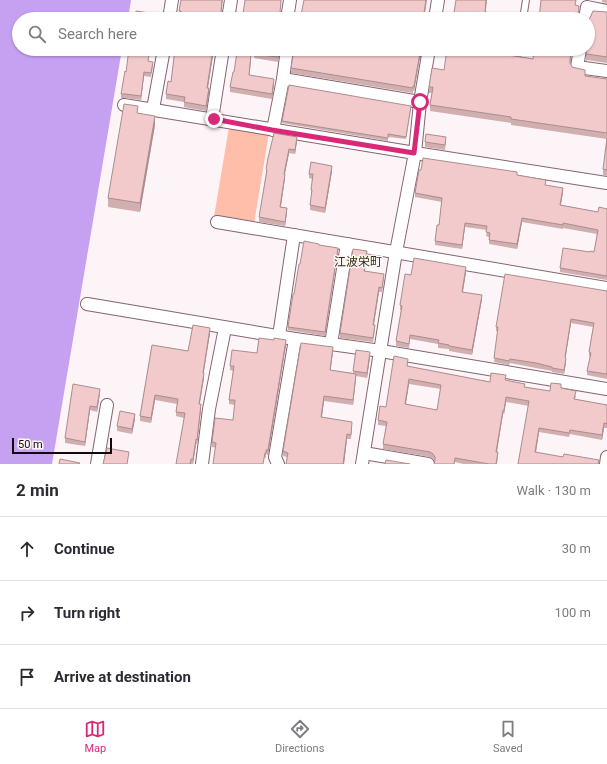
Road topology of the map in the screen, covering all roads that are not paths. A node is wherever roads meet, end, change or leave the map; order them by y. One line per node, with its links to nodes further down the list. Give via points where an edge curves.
1 (172, 0): 7 (street)
2 (231, 0): 8 (street)
3 (290, 0): 9 (street)
4 (438, 0): 10 (street)
5 (526, 0): 11 (lane)
6 (607, 10): 12 (street, via 587,7)
7 (170, 12)
8 (229, 12)
9 (289, 12)
10 (435, 12)
11 (524, 12)
12 (586, 12)
13 (163, 56): 22 (street)
14 (222, 56): 23 (street)
15 (286, 56): 19 (street)
16 (428, 56): 20 (street)
17 (579, 56): 18 (street, via 577,66)
18 (607, 71)
19 (283, 79): 20 (street); 24 (street)
20 (420, 102): 25 (street)
21 (124, 105): 22 (street)
22 (153, 110): 23 (street)
23 (212, 119): 24 (street)
24 (272, 130): 25 (street)
25 (414, 153): 26 (street); 30 (street)
26 (607, 183)
27 (217, 222): 28 (street)
28 (294, 235): 29 (street); 34 (street)
29 (347, 244): 30 (street); 36 (street)
30 (396, 252): 31 (street); 37 (street)
31 (607, 288)
32 (87, 304): 33 (street)
33 (225, 328): 34 (street); 43 (street, via 209,409)
34 (279, 336): 35 (street)
35 (295, 339): 36 (street); 44 (street, via 275,457)
36 (331, 344): 37 (street)
37 (380, 351): 38 (street); 41 (street)
38 (607, 389)
39 (107, 405): 42 (street)
40 (607, 457): 46 (street)
41 (363, 459): 45 (street)
42 (97, 464)
43 (202, 464)
44 (278, 464)
45 (428, 464)
46 (606, 464)

